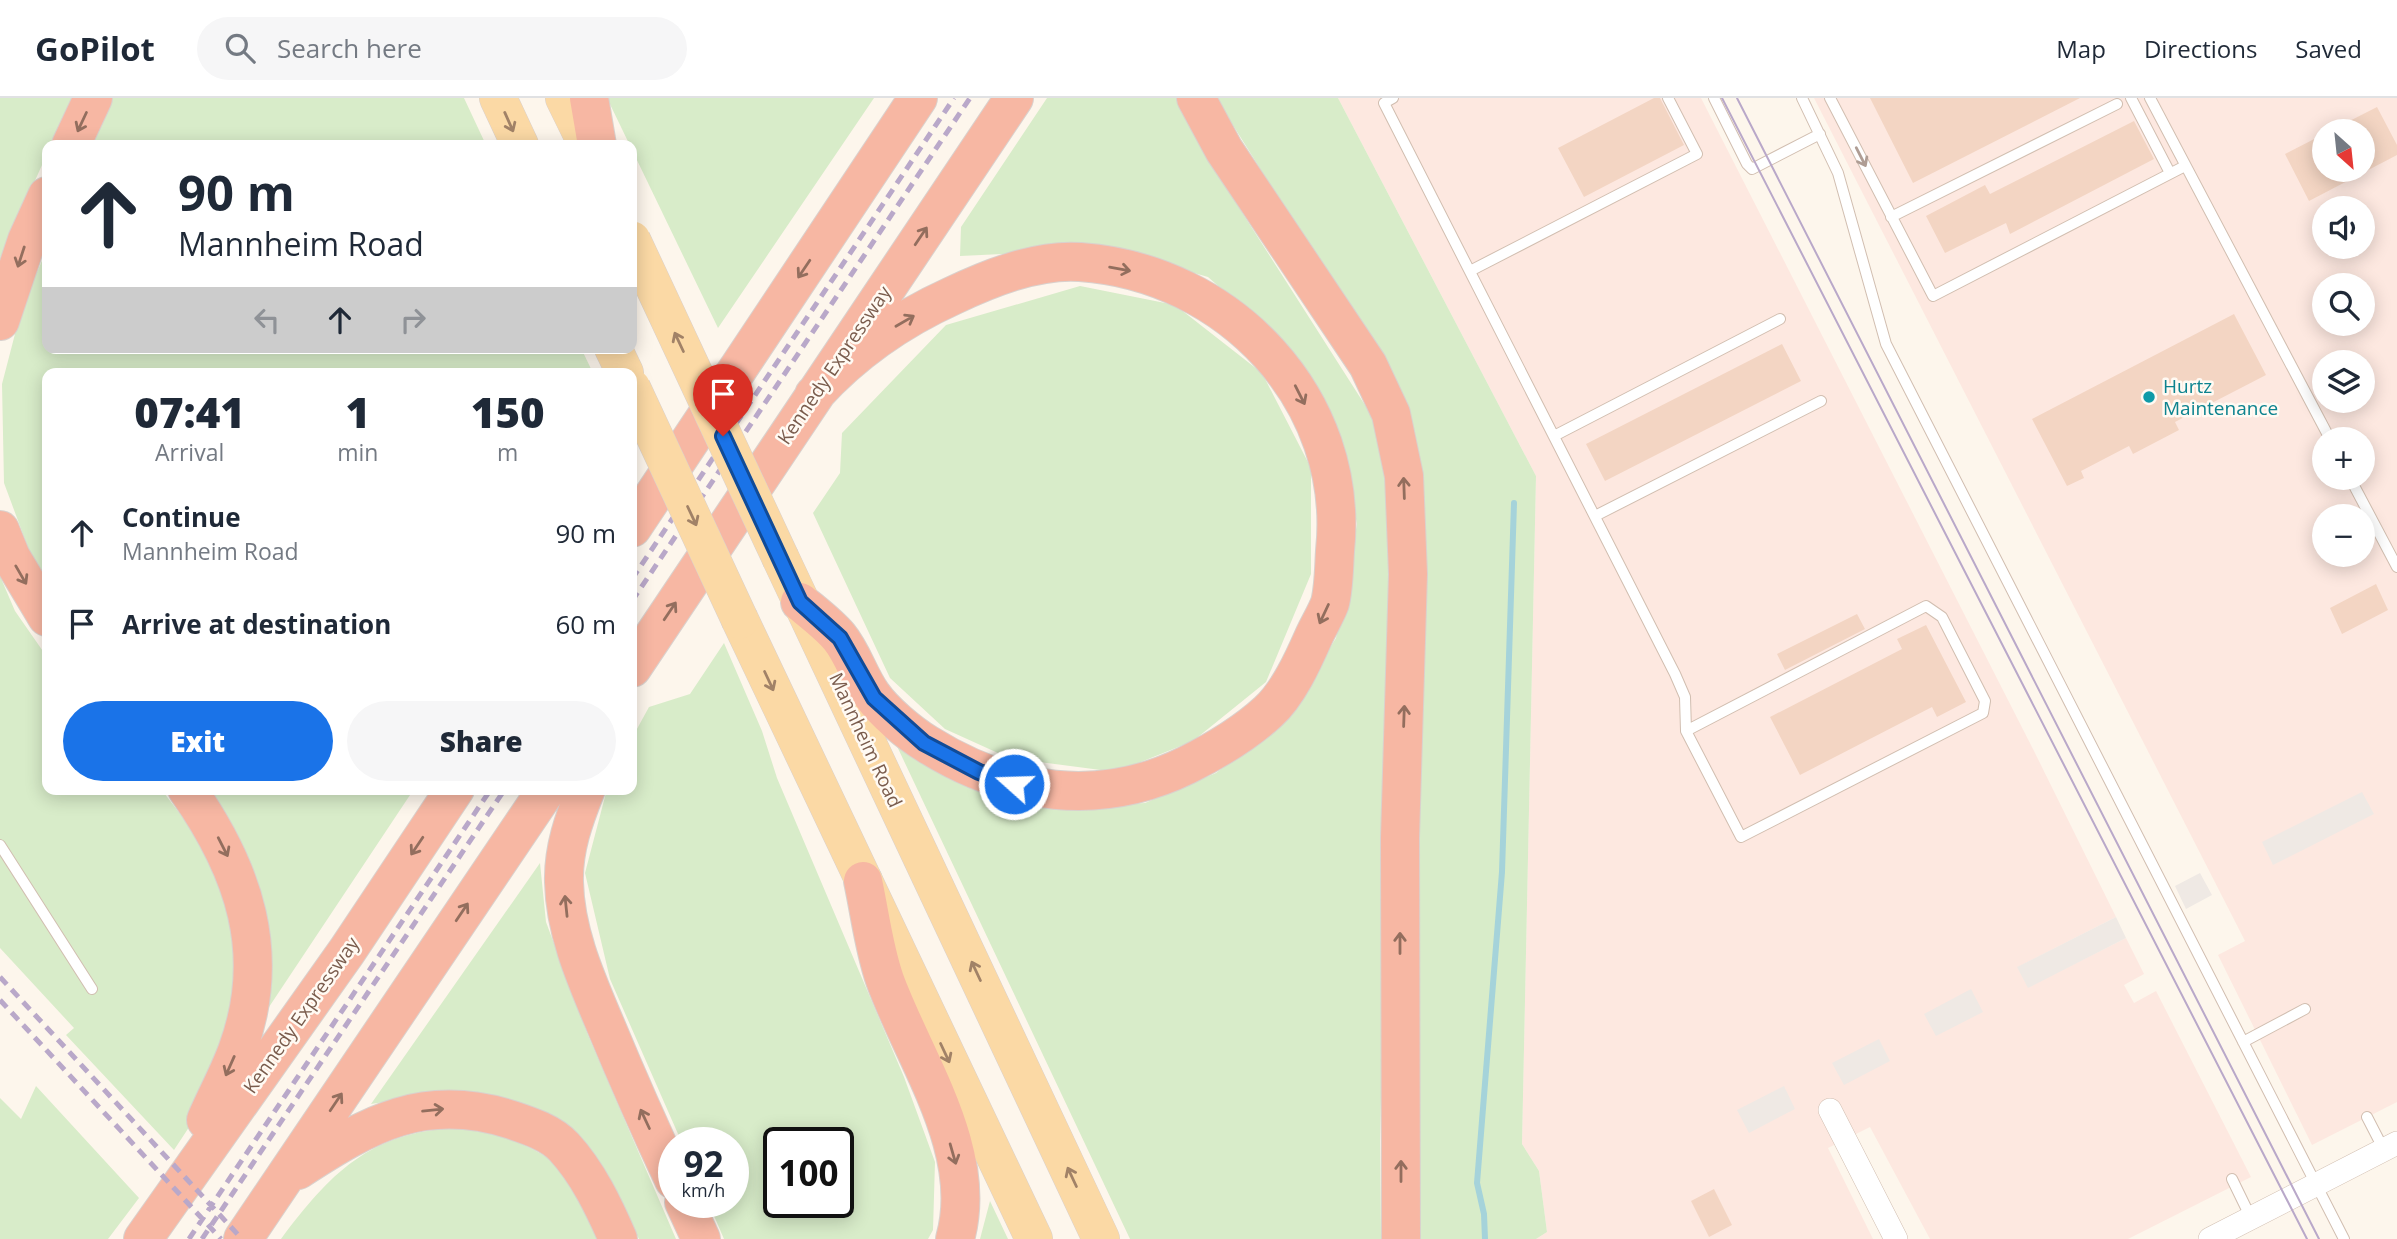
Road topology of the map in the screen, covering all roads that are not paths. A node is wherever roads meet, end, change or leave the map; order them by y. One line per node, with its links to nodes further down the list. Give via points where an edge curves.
1 (93, 98): 18 (highway, one-way to 18)
2 (498, 98): 19 (main road, one-way to 19)
3 (564, 98): 20 (main road)
4 (589, 98): 21 (highway)
5 (907, 98): 25 (highway)
6 (919, 98): 25 (highway)
7 (1014, 98): 31 (highway, Kennedy Expressway, one-way to 7)
8 (1196, 98): 71 (highway, one-way to 8, via 1400,838 1408,574 1404,476 1391,414 1368,365 1224,150)
9 (1393, 98): 28 (lane, via 1384,103)
10 (1668, 98): 28 (lane, via 1697,154)
11 (1714, 98): 17 (lane, via 1752,169)
12 (1802, 98): 17 (lane)
13 (1830, 98): 26 (lane, one-way to 26)
14 (2131, 98): 23 (lane)
15 (2150, 98): 22 (lane)
16 (2117, 104): 26 (lane)
17 (1820, 134): 53 (lane, via 1838,173 1885,344)
18 (73, 140)
19 (518, 140)
20 (585, 140)
21 (596, 140)
22 (2185, 166): 23 (lane); 34 (lane)
23 (2171, 173): 26 (lane, via 1933,296)
24 (42, 207): 30 (highway, one-way to 30)
25 (842, 212): 38 (highway, one-way to 38)
26 (1891, 217)
27 (637, 251): 41 (main road, Mannheim Road, one-way to 27, bridge)
28 (1470, 271): 35 (lane)
29 (1780, 320): 35 (lane)
30 (0, 321)
31 (814, 394): 41 (highway, one-way to 41, via 848,359 886,331 973,286 1020,270 1079,262 1137,272 1208,302 1259,339 1293,382 1325,445 1338,522 1330,601 1304,658 1271,710 1223,747 1173,772 1124,788 1075,793 1031,789 998,780 924,743 874,698 840,638); 43 (highway, Kennedy Expressway, one-way to 31)
32 (637, 399): 50 (main road, one-way to 50, bridge)
33 (1821, 401): 37 (lane)
34 (2323, 427)
35 (1554, 436): 37 (lane)
36 (2356, 490): 40 (lane)
37 (1595, 516): 44 (lane, via 1685,697)
38 (637, 520)
39 (0, 530): 42 (highway, one-way to 42)
40 (2397, 567)
41 (800, 602): 70 (main road, Mannheim Road, one-way to 41)
42 (42, 609)
43 (637, 660)
44 (1686, 730): 44 (lane, via 1741,837 1983,713 1985,701 1942,617 1926,606)
45 (191, 795): 61 (highway, one-way to 61, via 240,881 252,942 253,981 237,1049)
46 (451, 795): 61 (highway, Kennedy Expressway, one-way to 61)
47 (543, 795): 58 (highway, one-way to 47)
48 (584, 795): 56 (highway, one-way to 48, via 592,994 568,921 564,881 568,842)
49 (0, 845): 51 (lane)
50 (863, 881): 68 (highway, one-way to 68, via 884,978 944,1120 959,1175 960,1222); 69 (main road, one-way to 69)
51 (92, 989)
52 (2305, 1009): 53 (lane)
53 (2242, 1042): 60 (lane)
54 (1830, 1110): 72 (street)
55 (2367, 1117): 57 (lane)
56 (658, 1144)
57 (2390, 1146): 60 (street)
58 (284, 1179): 65 (highway); 66 (highway, one-way to 66, via 365,1128 403,1113 445,1108 493,1114 534,1127 562,1145 585,1174)
59 (2232, 1179): 63 (lane)
60 (2316, 1185): 63 (street); 74 (lane)
61 (170, 1200): 64 (highway, Kennedy Expressway)
62 (691, 1218): 67 (highway)
63 (2251, 1218): 73 (street)
64 (143, 1239)
65 (243, 1239)
66 (618, 1239)
67 (701, 1239)
68 (955, 1239)
69 (1034, 1239)
70 (1101, 1239)
71 (1401, 1239)
72 (1896, 1239)
73 (2210, 1239)
74 (2344, 1239)

